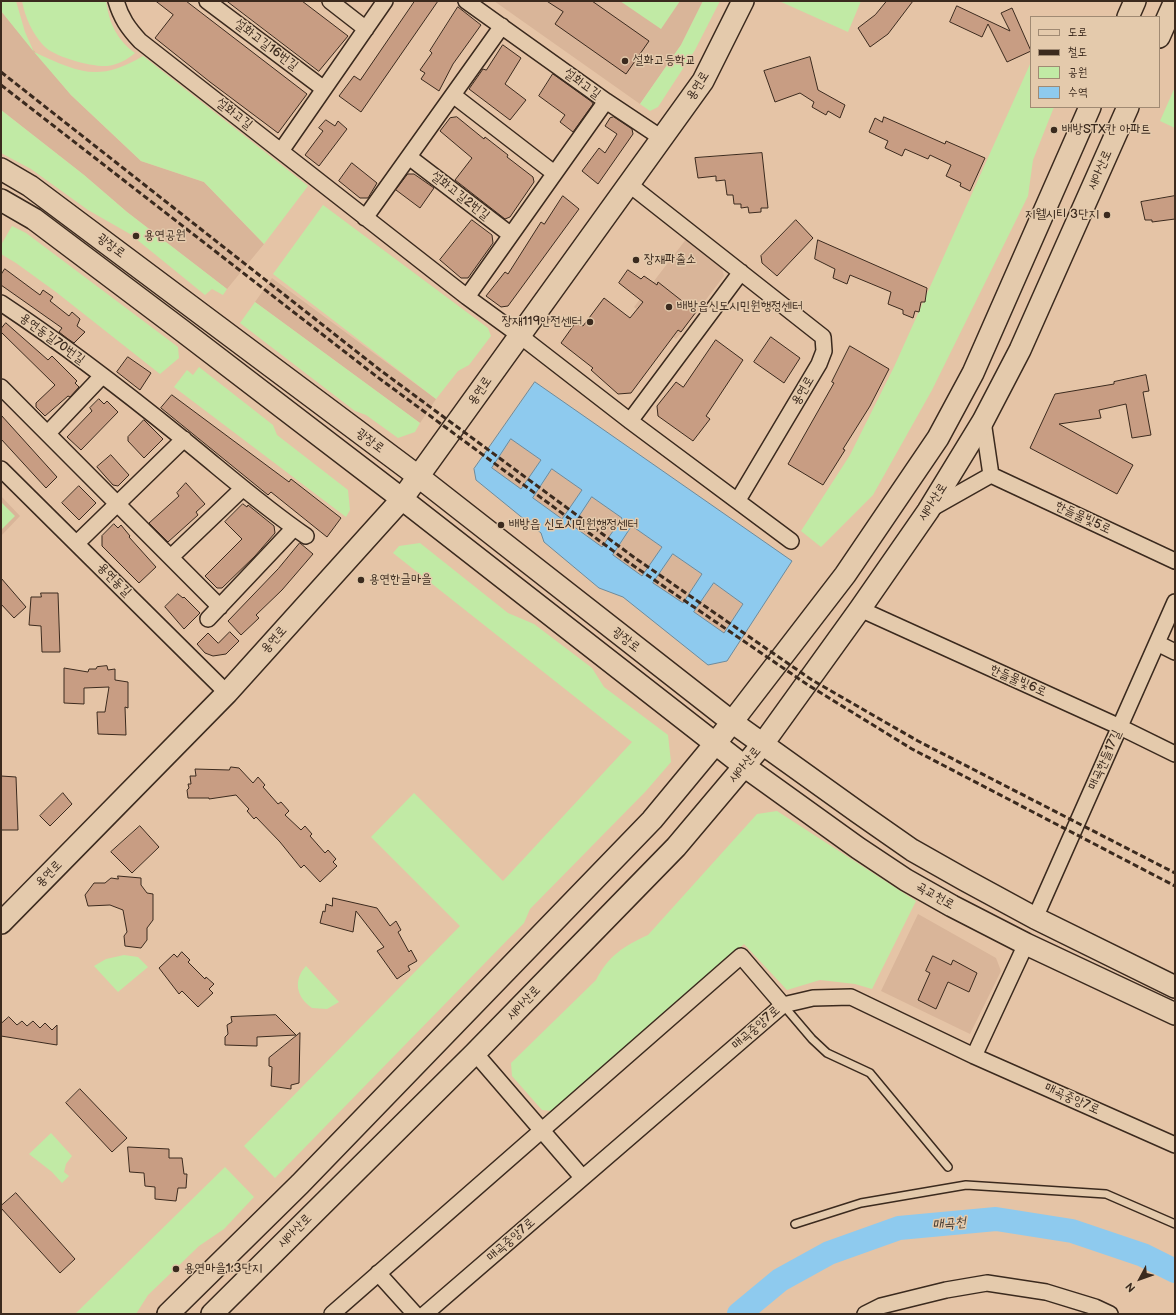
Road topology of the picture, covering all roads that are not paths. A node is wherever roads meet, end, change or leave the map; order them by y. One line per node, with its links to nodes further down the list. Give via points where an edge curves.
1 (116, 1): 19 (street, 설화고길, via 120,16 140,40)
2 (207, 1): 13 (street, 설화고길16번길)
3 (330, 1): 11 (street)
4 (386, 1): 11 (street)
5 (466, 1): 10 (street, 설화고길)
6 (743, 1): 18 (main road, 용연로, via 703,81)
7 (1135, 1): 9 (main road)
8 (1175, 1): 12 (main road)
9 (1128, 16)
10 (502, 26): 14 (street); 15 (street, 설화고길)
11 (366, 29): 13 (street)
12 (1160, 35)
13 (324, 89): 19 (street)
14 (453, 95): 20 (street); 22 (street)
15 (606, 101): 18 (street, 설화고길); 22 (street)
16 (1090, 108): 56 (main road, via 973,373 938,438 845,575)
17 (1128, 108): 34 (main road, 새아산로, via 1020,350)
18 (664, 139): 23 (main road, 용연로)
19 (281, 151): 25 (street, 설화고길)
20 (409, 157): 25 (street); 26 (street, 설화고길2번길)
21 (1, 169): 39 (main road, 광장로, via 36,190)
22 (554, 173): 26 (street)
23 (630, 185): 27 (street, 용연로); 30 (main road, 용연로)
24 (1, 200): 41 (main road, 광장로, via 34,219)
25 (365, 218): 28 (street, 설화고길)
26 (511, 235): 28 (street)
27 (741, 272): 33 (street); 42 (street, 용연로, via 823,336 824,351 819,364)
28 (467, 297): 30 (street, 설화고길)
29 (1, 303): 31 (street, 용연동길70번길)
30 (520, 334): 33 (street); 39 (main road, 용연로)
31 (102, 376): 35 (street); 36 (street, 용연동길70번길)
32 (1, 387): 35 (street)
33 (630, 421): 42 (street)
34 (983, 421): 38 (street); 44 (main road, 새아산로)
35 (48, 433): 43 (street)
36 (184, 439): 40 (street, 용연동길70번길); 43 (street)
37 (1, 468): 46 (street, 용연동길)
38 (991, 475): 44 (street); 48 (street, 한들물빛5로)
39 (419, 477): 41 (main road, 용연로); 56 (main road, 광장로)
40 (242, 488): 47 (street); 50 (street, 용연동길70번길, via 300,532)
41 (402, 499): 55 (main road, 용연로); 58 (main road, 광장로)
42 (738, 500): 45 (street)
43 (117, 502): 46 (street); 47 (street)
44 (928, 511): 51 (main road, 새아산로)
45 (791, 541)
46 (77, 543): 55 (street, 용연동길)
47 (171, 557): 50 (street)
48 (1175, 562)
49 (1175, 602): 53 (street, 매곡한들17길)
50 (220, 607): 52 (street)
51 (860, 610): 57 (street, 한들물빛6로); 59 (main road, 새아산로)
52 (208, 619)
53 (1157, 643): 54 (street); 57 (street, 매곡한들17길)
54 (1175, 652)
55 (227, 693): 63 (main road, 용연로)
56 (732, 722): 58 (main road); 59 (main road)
57 (1120, 727): 60 (street, 한들물빛6로); 62 (street, 매곡한들17길)
58 (715, 744): 61 (main road, 곡교천로); 77 (main road, via 652,820 300,1184)
59 (762, 744): 61 (main road, 새아산로); 62 (main road, via 912,850)
60 (1175, 754)
61 (744, 766): 64 (main road, 곡교천로, via 906,880); 68 (main road, 새아산로, via 676,847)
62 (1035, 918): 65 (main road)
63 (1, 923)
64 (1026, 944): 67 (main road, 곡교천로); 69 (street)
65 (1175, 987)
66 (783, 1004): 69 (street, 매곡중앙7로, via 813,998 851,997); 70 (street, via 741,956); 72 (lane, via 827,1053 870,1073); 73 (street, 매곡중앙7로)
67 (1175, 1014)
68 (475, 1053): 70 (street); 78 (main road, 새아산로)
69 (974, 1056): 71 (street, 매곡중앙7로)
70 (541, 1130): 73 (street); 76 (street)
71 (1175, 1145)
72 (948, 1167)
73 (582, 1177): 81 (street, 매곡중앙7로)
74 (795, 1224): 75 (lane, via 861,1203 966,1185 1106,1194)
75 (1175, 1224)
76 (378, 1273): 79 (street); 80 (street)
77 (168, 1314)
78 (212, 1314)
79 (332, 1314)
80 (415, 1314)
81 (425, 1314)
82 (865, 1314): 83 (street, via 881,1306 987,1283 1046,1292)
83 (1110, 1314)

